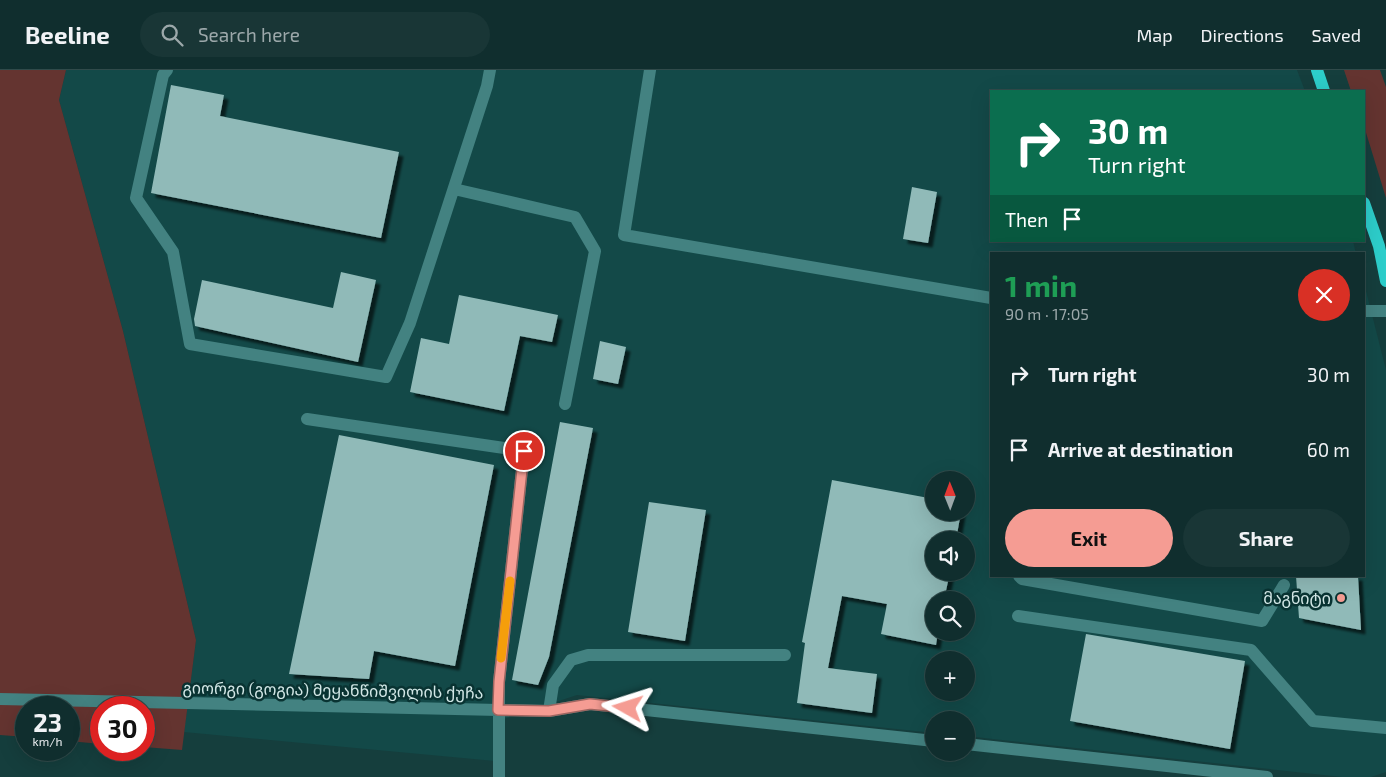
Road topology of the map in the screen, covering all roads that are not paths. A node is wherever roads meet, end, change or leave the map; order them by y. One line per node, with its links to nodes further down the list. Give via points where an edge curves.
1 (167, 70): 6 (street, via 163,75 136,198 173,252 190,344 386,377 410,323)
2 (490, 70): 6 (street)
3 (650, 70): 9 (street, via 624,235)
4 (1317, 70): 5 (main road)
5 (1324, 90)
6 (454, 189): 12 (street, via 575,217 595,252)
7 (1365, 206): 8 (main road, via 1379,246)
8 (1386, 281)
9 (990, 298)
10 (1365, 311): 11 (street)
11 (1386, 311)
12 (565, 404)
13 (307, 419): 19 (street, via 524,451)
14 (1020, 577): 15 (street, via 1262,621)
15 (1284, 585)
16 (1018, 616): 21 (street, via 1251,650 1313,722)
17 (785, 655): 20 (street, via 588,655 571,660 553,684)
18 (0, 699): 19 (street, გიორგი (გოგია) მეყანწიშვილის ქუჩა)
19 (498, 710): 20 (street, გიორგი (გოგია) მეყანწიშვილის ქუჩა); 24 (street)
20 (549, 711): 22 (street, გიორგი (გოგია) მეყანწიშვილის ქუჩა, via 590,704)
21 (1386, 728)
22 (925, 740)
23 (975, 745): 25 (street)
24 (499, 777)
25 (1267, 777)

